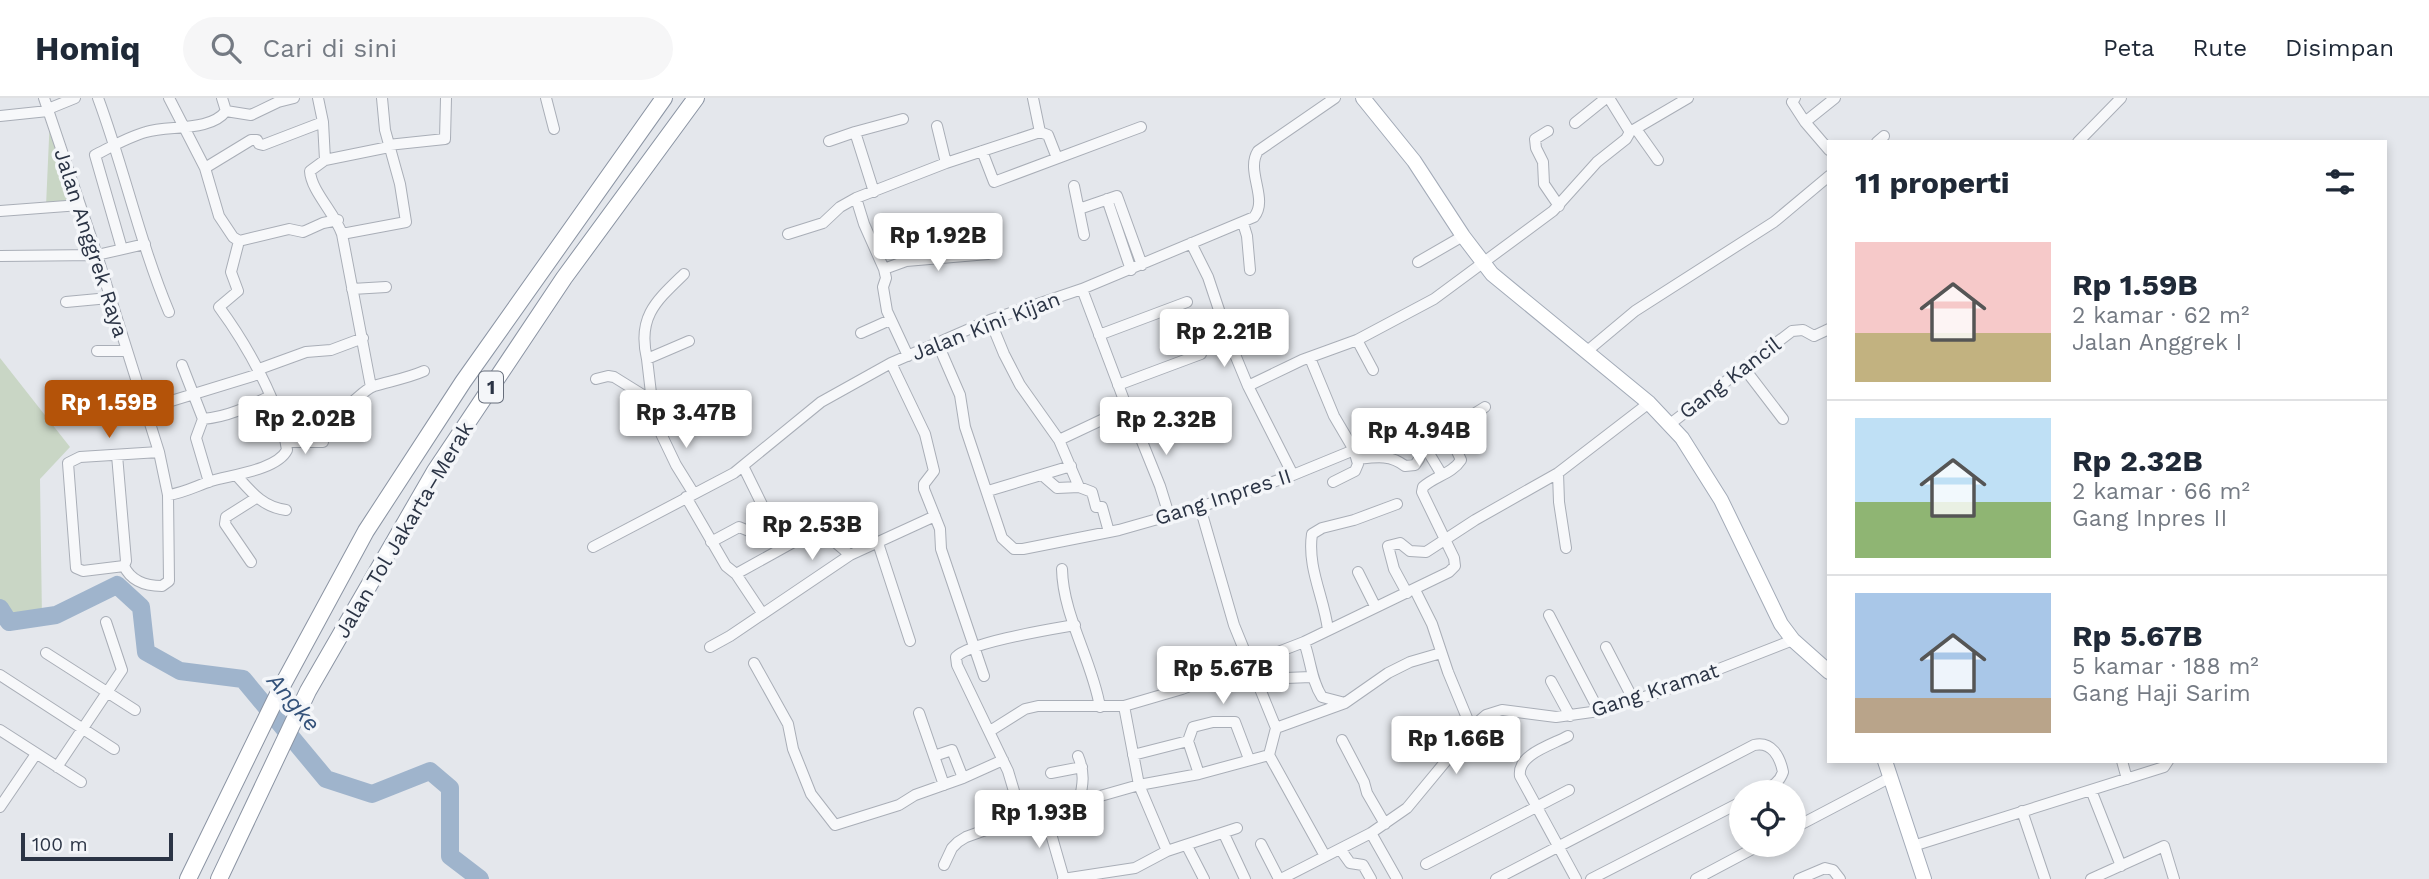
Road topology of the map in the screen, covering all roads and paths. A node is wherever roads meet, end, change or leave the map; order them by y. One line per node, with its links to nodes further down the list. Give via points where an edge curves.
1 (75, 98): 21 (street)
2 (98, 98): 38 (street)
3 (169, 98): 30 (street)
4 (222, 98): 22 (street)
5 (293, 98): 20 (street)
6 (318, 98): 25 (street)
7 (382, 98): 39 (street)
8 (446, 98): 39 (street, via 446,139)
9 (546, 98): 31 (street)
10 (664, 98): 248 (highway, Jalan Tol Jakarta–Merak / 1, via 455,393 366,531 282,686)
11 (696, 98): 249 (highway, Jalan Tol Jakarta–Merak / 1, via 564,278 435,471 308,691)
12 (1033, 98): 35 (street)
13 (1335, 98): 56 (street, via 1258,151 1252,162 1259,207 1254,217)
14 (1363, 98): 60 (main road, via 1414,161)
15 (1608, 98): 27 (street); 33 (street)
16 (1689, 98): 33 (street)
17 (1795, 98): 26 (street, via 1792,102)
18 (1835, 98): 26 (street)
19 (2122, 98): 36 (street)
20 (278, 100): 22 (street, via 251,115)
21 (47, 106): 23 (street); 51 (street, Jalan Anggrek Raya)
22 (226, 111): 30 (street, via 217,120)
23 (0, 116)
24 (903, 119): 34 (street)
25 (323, 122): 43 (street); 46 (street, via 263,145 251,141)
26 (1805, 122): 40 (street)
27 (1575, 123)
28 (937, 126): 45 (street)
29 (1141, 127): 42 (street)
30 (183, 128): 38 (street, via 147,132); 46 (street)
31 (554, 129)
32 (1548, 131): 52 (street, via 1535,143 1543,162 1544,184)
33 (1633, 131): 44 (street); 52 (street, via 1597,162)
34 (855, 132): 37 (street); 49 (street)
35 (1040, 132): 41 (street); 42 (street, via 1048,135)
36 (2080, 140)
37 (829, 141)
38 (115, 145): 63 (street); 65 (street, via 94,156)
39 (389, 146): 43 (street); 57 (street, via 406,222)
40 (1827, 148)
41 (982, 151): 42 (street, via 994,182); 45 (street)
42 (1057, 158)
43 (325, 160): 55 (street, via 309,175)
44 (1658, 160)
45 (946, 163): 49 (street)
46 (205, 169): 61 (street, via 219,216)
47 (1827, 178): 94 (street, via 1774,222 1635,312)
48 (1074, 186): 53 (street)
49 (874, 192): 50 (street)
50 (856, 198): 58 (street, via 823,223); 72 (street)
51 (80, 205): 54 (street); 67 (street, Jalan Anggrek Raya)
52 (1559, 205): 70 (street)
53 (1079, 209): 59 (street); 64 (street, via 1118,197)
54 (0, 211)
55 (338, 220): 57 (street); 61 (street, via 303,232 289,229)
56 (1243, 223): 62 (street, Jalan Kini Kijan); 74 (street)
57 (342, 234): 77 (street)
58 (788, 234)
59 (1084, 235)
60 (1463, 236): 69 (street); 70 (main road)
61 (239, 241): 104 (street, via 231,272 237,293 219,307)
62 (1191, 243): 71 (street, Jalan Kini Kijan); 107 (street)
63 (145, 244): 65 (street); 82 (street)
64 (1130, 248): 71 (street); 73 (street)
65 (122, 249): 67 (street)
66 (988, 254): 72 (street, via 906,261)
67 (97, 255): 68 (street); 79 (street, Jalan Anggrek Raya)
68 (0, 256)
69 (1418, 262)
70 (1483, 264): 89 (street, via 1434,299); 94 (main road)
71 (1142, 265): 73 (street, Jalan Kini Kijan)
72 (884, 269): 83 (street)
73 (1131, 270): 78 (street, Jalan Kini Kijan)
74 (1250, 270)
75 (684, 274): 97 (street, via 648,314 644,331)
76 (386, 288): 77 (street)
77 (352, 289): 88 (street)
78 (1082, 289): 84 (street, Jalan Kini Kijan); 87 (street)
79 (110, 298): 81 (street); 93 (street, Jalan Anggrek Raya)
80 (1187, 302): 87 (street)
81 (66, 303)
82 (169, 312)
83 (890, 320): 86 (street); 96 (street)
84 (990, 320): 91 (street, Jalan Kini Kijan); 122 (street, via 1020,385)
85 (1827, 330): 101 (street, Gang Kancil, via 1814,336 1792,331)
86 (861, 333)
87 (1099, 335): 106 (street)
88 (363, 338): 104 (street, via 331,350 306,352 262,368); 108 (street)
89 (1357, 340): 98 (street); 102 (street)
90 (689, 341): 97 (street)
91 (937, 342): 96 (street, Jalan Kini Kijan); 139 (street, Gang Inpres II, via 960,395 965,427)
92 (97, 351): 93 (street)
93 (126, 351): 115 (street, Jalan Anggrek Raya)
94 (1586, 352): 112 (main road)
95 (1201, 354): 106 (street)
96 (908, 356): 99 (street, Jalan Kini Kijan)
97 (647, 359): 111 (street)
98 (1310, 359): 107 (street); 128 (street)
99 (891, 363): 129 (street, Jalan Kini Kijan, via 821,402); 147 (street, via 925,434 934,471 924,489)
100 (182, 365): 109 (street)
101 (1744, 368): 118 (street); 119 (street, Gang Kancil)
102 (1373, 370)
103 (424, 371): 108 (street)
104 (259, 374): 109 (street); 110 (street)
105 (596, 379): 111 (street, via 614,377)
106 (1118, 385): 122 (street, via 1127,408)
107 (1248, 386): 133 (street)
108 (371, 387): 116 (street)
109 (195, 396): 115 (street); 117 (street)
110 (270, 396): 117 (street, via 229,414); 123 (street)
111 (651, 400): 141 (street, via 654,419)
112 (1649, 403): 119 (main road); 131 (street)
113 (102, 405): 115 (street, via 135,404)
114 (1485, 407): 121 (street)
115 (145, 410): 126 (street, Jalan Anggrek Raya)
116 (341, 410)
117 (203, 419): 136 (street, via 196,438)
118 (1783, 419)
119 (1670, 424): 169 (main road, via 1721,500 1772,608)
120 (1137, 429): 146 (street)
121 (1447, 430): 125 (street); 134 (street, via 1461,460)
122 (1059, 440): 130 (street)
123 (286, 442): 124 (street); 135 (street, via 283,456)
124 (324, 442)
125 (1424, 444): 128 (street, via 1415,465); 134 (street)
126 (159, 452): 127 (street); 140 (street, Jalan Anggrek Raya)
127 (117, 455): 158 (street); 158 (street, via 75,457 67,469 76,568)
128 (1355, 455): 133 (street, Gang Inpres II); 137 (street, via 1355,471)
129 (743, 466): 141 (street, Jalan Kini Kijan); 149 (street)
130 (1071, 466): 132 (street); 138 (street)
131 (1558, 473): 151 (street); 155 (street)
132 (1042, 475): 138 (street, via 1057,488); 139 (street)
133 (1293, 475): 144 (street, Gang Inpres II)
134 (1442, 475): 151 (street, via 1423,486 1422,492)
135 (237, 476): 136 (street); 142 (street)
136 (209, 482): 140 (street)
137 (1333, 482)
138 (1079, 487): 150 (street, via 1092,492)
139 (988, 491): 150 (street, Gang Inpres II, via 1002,538 1014,549)
140 (168, 495): 158 (street, Jalan Anggrek Raya, via 169,581 162,586 145,585)
141 (690, 496): 152 (street); 154 (street, Jalan Kini Kijan)
142 (256, 498): 145 (street); 157 (street, via 226,517 225,524)
143 (1396, 504): 168 (street, via 1312,534 1312,571)
144 (1200, 507): 146 (street, Gang Inpres II); 178 (street)
145 (286, 510)
146 (1169, 515): 150 (street, Gang Inpres II)
147 (935, 516): 153 (street); 174 (street)
148 (800, 517): 149 (street)
149 (775, 531): 152 (street, via 753,534 743,526)
150 (1109, 532)
151 (1445, 540): 162 (street, via 1455,566); 162 (street, via 1426,552 1410,551 1400,543 1388,546 1394,569)
152 (711, 542): 161 (street)
153 (878, 543): 156 (street); 170 (street)
154 (593, 547)
155 (1566, 548)
156 (850, 555): 161 (street, via 827,536 811,535); 164 (street)
157 (251, 562)
158 (124, 566)
159 (1062, 569): 167 (street)
160 (1358, 572): 163 (street)
161 (736, 574): 164 (street)
162 (1411, 592): 163 (street); 176 (street, via 1432,624)
163 (1375, 607): 168 (street)
164 (762, 613): 172 (street)
165 (1549, 615): 191 (street)
166 (106, 622): 185 (street, via 122,668)
167 (1075, 625): 174 (street); 189 (street)
168 (1328, 630): 171 (street)
169 (1793, 640): 179 (main road); 186 (street, Gang Kramat)
170 (910, 641)
171 (1304, 642): 178 (street); 182 (street)
172 (710, 647)
173 (1606, 647): 186 (street)
174 (973, 648): 181 (street); 198 (street, via 959,653 957,665)
175 (46, 653): 185 (street)
176 (1441, 653): 187 (street, via 1388,673); 197 (street)
177 (754, 663): 220 (street, via 788,724 811,794 835,825 900,805 915,794)
178 (1250, 664): 184 (street); 188 (street)
179 (1827, 671)
180 (0, 675): 194 (street)
181 (984, 676)
182 (1311, 677): 184 (street, via 1286,678); 187 (street, via 1322,697)
183 (1551, 681): 193 (street)
184 (1260, 687): 195 (street)
185 (108, 694): 190 (street); 194 (street)
186 (1634, 701): 191 (street, Gang Kramat)
187 (1345, 704): 195 (street)
188 (1124, 706): 189 (street); 204 (street)
189 (1100, 707): 198 (street, via 1038,706)
190 (135, 710)
191 (1599, 711): 193 (street, Gang Kramat)
192 (919, 713): 206 (street)
193 (1570, 716): 197 (street, Gang Kramat, via 1502,709 1486,715)
194 (82, 729): 202 (street); 212 (street)
195 (1276, 729): 205 (street)
196 (0, 730): 203 (street)
197 (1472, 730): 232 (street, Gang Kramat, via 1407,808)
198 (990, 731): 208 (street)
199 (1568, 736): 226 (street, via 1522,761 1520,776)
200 (1342, 740): 232 (street)
201 (1188, 741): 204 (street); 207 (street, via 1193,727 1232,721); 214 (street)
202 (114, 749)
203 (36, 754): 212 (street); 225 (street)
204 (1133, 755): 221 (street)
205 (1269, 755): 207 (street); 242 (street)
206 (934, 757): 216 (street, via 952,750); 220 (street)
207 (1249, 759): 214 (street)
208 (1003, 760): 216 (street); 230 (street)
209 (1886, 763): 215 (main road)
210 (2123, 763): 217 (street)
211 (2167, 763): 217 (street)
212 (57, 767): 219 (street)
213 (1051, 773): 224 (street, via 1080,762)
214 (1199, 774): 221 (street)
215 (1891, 777): 231 (street); 238 (main road)
216 (963, 778): 220 (street)
217 (2127, 779): 223 (street)
218 (1781, 780): 239 (street, via 1783,772 1774,751 1769,745 1754,744)
219 (81, 782)
220 (944, 785)
221 (1139, 785): 224 (street); 241 (street)
222 (1569, 790): 226 (street)
223 (2091, 790): 228 (street); 246 (street)
224 (1079, 802): 229 (street)
225 (0, 807)
226 (1536, 807): 239 (street); 244 (street)
227 (1729, 808): 258 (street)
228 (2022, 811): 238 (street); 263 (street)
229 (1045, 813): 230 (street); 250 (street)
230 (1022, 818): 245 (street, via 966,837 952,848)
231 (1806, 822)
232 (1385, 824): 234 (street, Gang Kramat)
233 (1237, 828): 235 (street)
234 (1370, 833): 240 (street, Gang Kramat); 255 (street)
235 (1224, 834): 237 (street); 252 (street)
236 (1261, 844): 253 (street)
237 (1187, 846): 241 (street); 251 (street)
238 (1913, 846): 262 (main road)
239 (1558, 847): 256 (street); 257 (street)
240 (1340, 849): 242 (street, Gang Kramat); 254 (street, via 1350,863 1363,865)
241 (1167, 851): 247 (street)
242 (1325, 856): 253 (street, Gang Kramat)
243 (1737, 857): 259 (street)
244 (1426, 864)
245 (944, 865)
246 (2121, 866): 264 (street); 265 (street, via 2164,846)
247 (1137, 873): 250 (street)
248 (188, 879)
249 (219, 879)
250 (1063, 879)
251 (1204, 879)
252 (1245, 879)
253 (1280, 879)
254 (1371, 879)
255 (1397, 879)
256 (1496, 879)
257 (1576, 879)
258 (1591, 879)
259 (1696, 879)
260 (1799, 879): 261 (street, via 1825,868)
261 (1840, 879)
262 (1924, 879)
263 (2045, 879)
264 (2091, 879)
265 (2174, 879)

